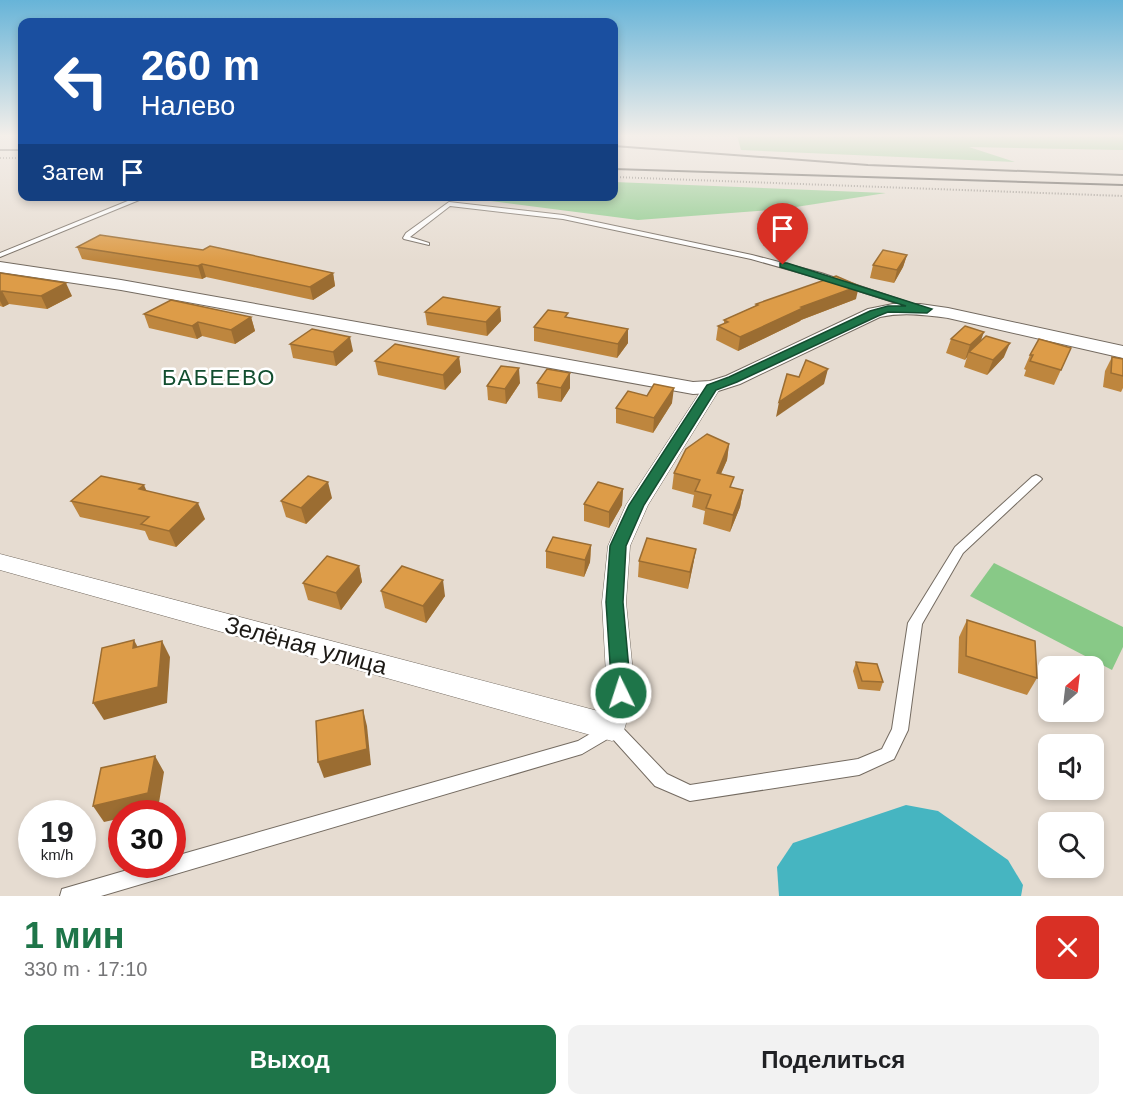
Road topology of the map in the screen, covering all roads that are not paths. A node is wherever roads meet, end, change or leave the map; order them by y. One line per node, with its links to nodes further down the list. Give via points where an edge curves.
1 (134, 201): 3 (lane)
2 (427, 244): 5 (lane, via 406,238 449,204 533,213 752,257)
3 (0, 255)
4 (0, 267): 7 (street, via 121,285 672,386)
5 (927, 309): 6 (street); 7 (street, via 874,313)
6 (1123, 352)
7 (712, 387): 10 (street, via 637,505 618,546 614,602 621,693)
8 (1036, 479): 10 (lane, via 959,550 915,623 900,730 888,754 859,767 690,793 662,780)
9 (0, 562): 10 (street, Зелёная улица)
10 (612, 728): 11 (lane, via 582,747)
11 (69, 896)

